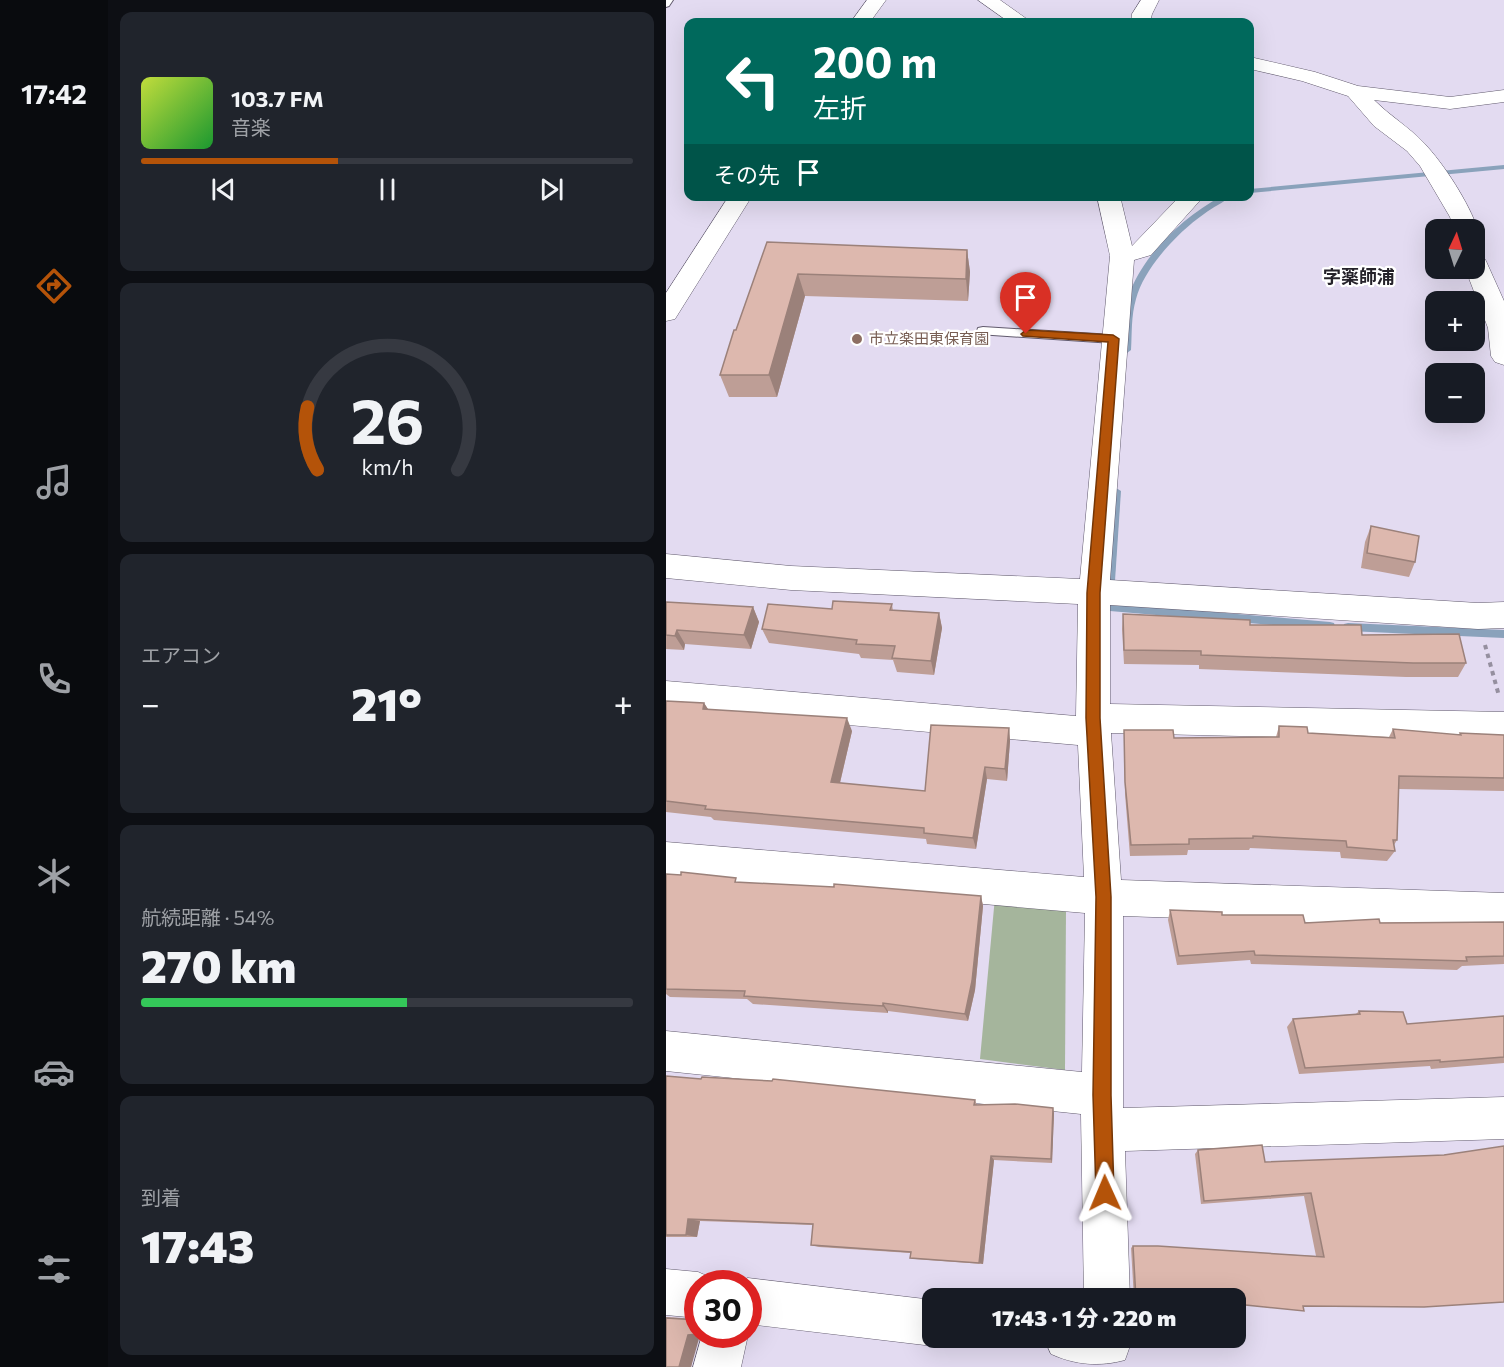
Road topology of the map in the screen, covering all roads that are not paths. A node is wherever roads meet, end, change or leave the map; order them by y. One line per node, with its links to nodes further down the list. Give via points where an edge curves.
1 (877, 0): 4 (street)
2 (987, 0): 5 (street)
3 (1150, 0): 6 (street)
4 (863, 18)
5 (1014, 18)
6 (1142, 18)
7 (1254, 64): 8 (street)
8 (1355, 92): 9 (street, via 1450,103); 13 (street, via 1382,121 1414,146 1437,175)
9 (1504, 96)
10 (738, 201): 16 (street)
11 (1109, 201): 14 (street)
12 (1187, 201): 14 (street, via 1143,250)
13 (1463, 219)
14 (1122, 256): 18 (street)
15 (1481, 279): 19 (street, via 1501,328)
16 (666, 313)
17 (983, 331): 18 (lane)
18 (1113, 339): 21 (street)
19 (1504, 356)
20 (666, 566): 21 (street, via 791,578)
21 (1094, 593): 22 (street); 25 (street)
22 (1486, 622)
23 (666, 695): 25 (street)
24 (1503, 715): 25 (street)
25 (1094, 725): 27 (street)
26 (666, 859): 27 (street)
27 (1104, 897): 28 (street); 30 (street)
28 (1504, 910)
29 (666, 1051): 30 (street)
30 (1103, 1112): 31 (street); 32 (street)
31 (1504, 1118)
32 (1101, 1288)
33 (666, 1292): 34 (street)
34 (684, 1294)
35 (762, 1303): 36 (street)
36 (922, 1322)
37 (722, 1348): 38 (street)
38 (717, 1367)

